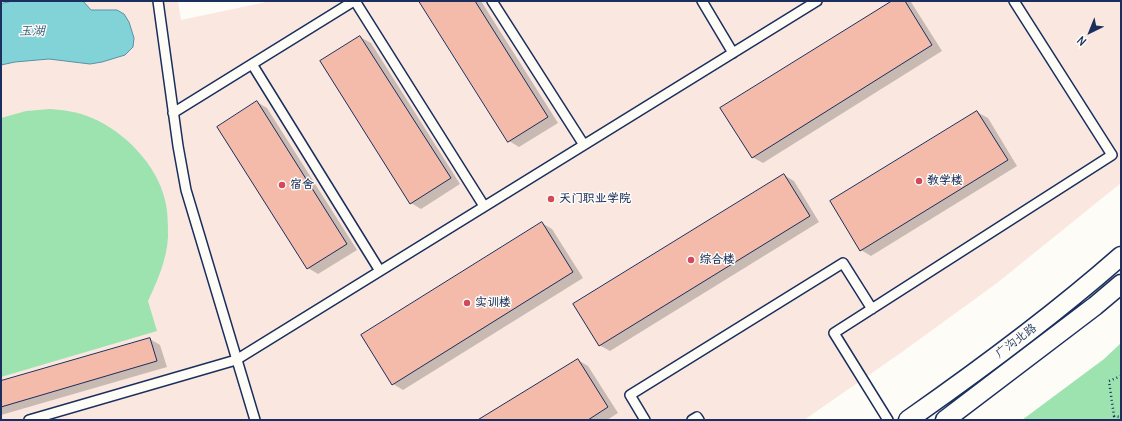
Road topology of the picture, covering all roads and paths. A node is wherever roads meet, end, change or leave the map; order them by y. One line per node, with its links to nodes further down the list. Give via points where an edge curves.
1 (158, 1): 9 (lane)
2 (354, 1): 8 (lane); 11 (lane)
3 (492, 1): 10 (lane)
4 (702, 1): 7 (lane)
5 (817, 1): 7 (lane)
6 (1014, 1): 15 (lane, via 1112,156)
7 (733, 53): 10 (lane)
8 (252, 64): 9 (lane); 13 (lane)
9 (173, 113): 16 (lane, via 186,190)
10 (584, 145): 11 (lane)
11 (484, 206): 13 (lane)
12 (1121, 256): 26 (street, 广沟北路, via 1032,329)
13 (380, 271): 16 (lane)
14 (1121, 284): 27 (street, 广沟北路)
15 (872, 309): 22 (lane, via 843,263 630,396); 25 (lane, via 834,333)
16 (236, 360): 20 (lane); 21 (lane)
17 (1121, 376): 18 (path, via 1109,381)
18 (1114, 416): 19 (path); 28 (path)
19 (1121, 416)
20 (29, 420)
21 (255, 420)
22 (645, 420)
23 (692, 420): 24 (lane, via 698,417)
24 (699, 420)
25 (888, 420)
26 (908, 420)
27 (945, 420)
28 (1115, 420)

